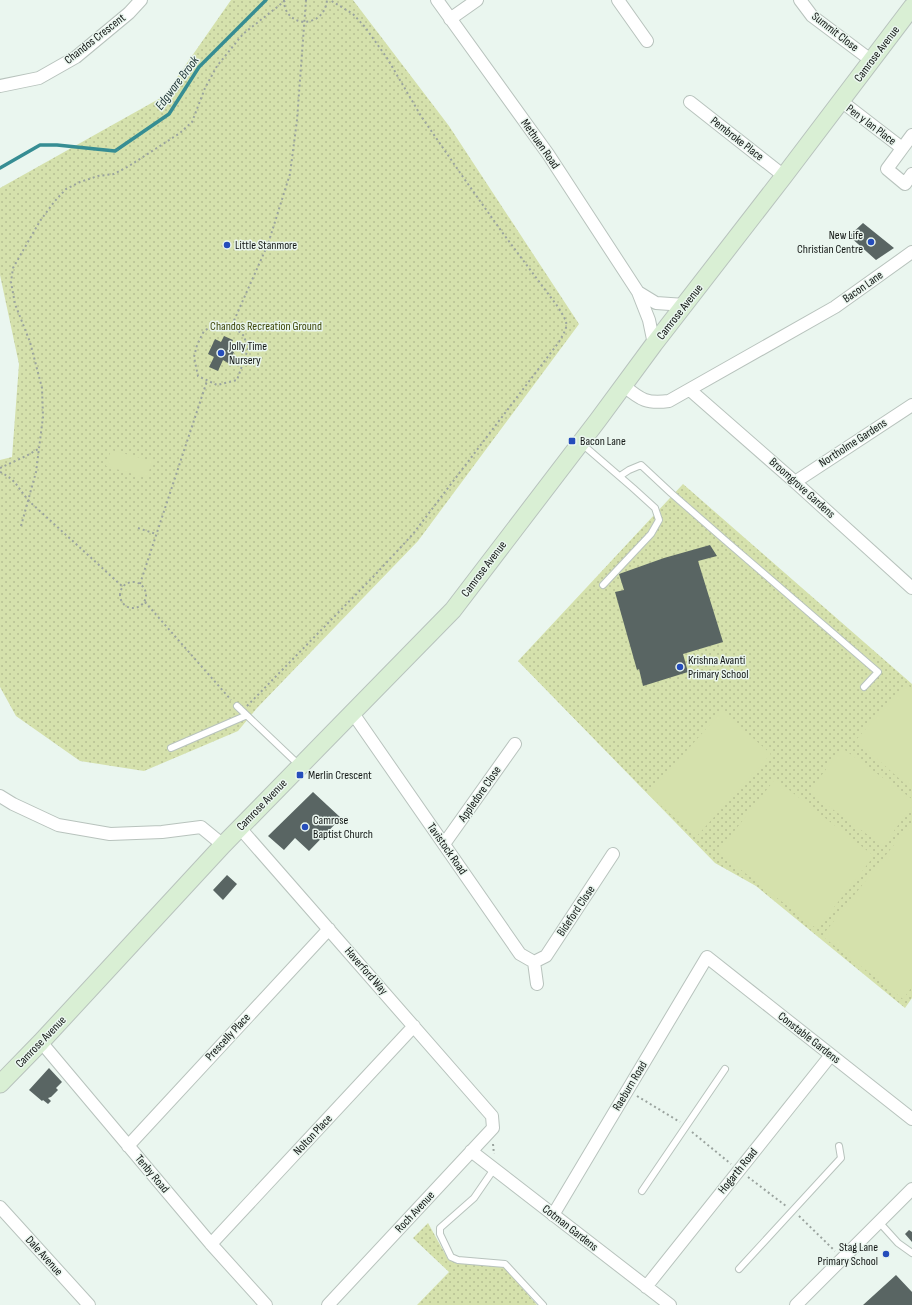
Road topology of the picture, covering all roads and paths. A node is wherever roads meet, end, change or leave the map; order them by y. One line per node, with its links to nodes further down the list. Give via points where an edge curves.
1 (141, 0): 14 (street, Chandos Crescent, via 76,57 39,78)
2 (306, 0): 11 (path)
3 (329, 0): 11 (path, via 324,13 312,21); 48 (path, via 353,14 365,27 463,177 558,307 567,326 555,348 414,534)
4 (437, 0): 10 (street, Methuen Road)
5 (477, 0): 10 (street)
6 (618, 0): 12 (street)
7 (800, 0): 13 (street, Summit Close, via 812,16)
8 (285, 1): 11 (path, via 286,10 291,16); 31 (path, via 243,34 217,66 192,122 156,150 114,174 98,176 66,189 40,221 19,257 13,268 11,282 15,304 30,342 42,388 44,418)
9 (912, 7): 13 (street, Camrose Avenue)
10 (450, 19): 22 (street, Methuen Road, via 548,154)
11 (304, 22): 24 (path, via 297,120 290,174 268,244)
12 (647, 41)
13 (872, 61): 15 (street, Camrose Avenue)
14 (0, 86)
15 (841, 101): 18 (street, Pen y lan Place); 20 (street, Camrose Avenue)
16 (690, 102): 20 (street, Pembroke Place)
17 (912, 136): 18 (street, Pen y lan Place)
18 (902, 148): 19 (street, Pen y lan Place, via 887,169 905,184)
19 (912, 174)
20 (784, 176): 23 (street, Camrose Avenue)
21 (912, 252): 28 (street, Bacon Lane, via 835,307)
22 (638, 292): 23 (street, Methuen Road, via 656,303); 25 (street, Methuen Road, via 649,320)
23 (685, 305): 25 (street, Camrose Avenue)
24 (232, 325): 26 (path, via 216,324 204,331 197,345 194,358 198,376); 26 (path, via 244,336 248,349 237,380 217,385)
25 (654, 344): 27 (street, Camrose Avenue)
26 (207, 381): 39 (path)
27 (624, 386): 28 (street, Bacon Lane, via 638,398 654,403 669,401); 30 (street, Camrose Avenue)
28 (690, 390): 35 (street, Broomgrove Gardens)
29 (912, 406): 35 (street, Northolme Gardens)
30 (581, 443): 34 (lane); 47 (street, Camrose Avenue, via 453,610)
31 (40, 448): 32 (path); 36 (path, via 36,472)
32 (0, 468)
33 (0, 472): 36 (path, via 17,483)
34 (620, 476): 41 (lane, via 655,508 659,520 651,534); 45 (lane, via 641,465 878,672)
35 (795, 482): 43 (street, Broomgrove Gardens)
36 (27, 499): 37 (path); 42 (path)
37 (21, 526)
38 (138, 528): 39 (path)
39 (156, 534): 40 (path)
40 (140, 584): 42 (path, via 131,582); 44 (path, via 147,594)
41 (603, 585)
42 (123, 587): 44 (path, via 120,596 124,605 133,609)
43 (912, 588)
44 (145, 602): 46 (path)
45 (864, 687)
46 (236, 706): 48 (lane)
47 (352, 712): 51 (street, Camrose Avenue); 54 (street, Tavistock Road)
48 (243, 714): 50 (lane); 51 (lane)
49 (515, 744): 54 (street, Appledore Close)
50 (171, 748)
51 (300, 766): 53 (street, Camrose Avenue)
52 (0, 796): 55 (street, via 58,825 110,834 201,827)
53 (240, 828): 55 (street, Camrose Avenue); 57 (street, Haverford Way)
54 (444, 844): 59 (street, Tavistock Road, via 520,954)
55 (223, 845): 62 (street, Camrose Avenue)
56 (613, 854): 59 (street, Bideford Close, via 546,956)
57 (329, 928): 61 (street, Haverford Way); 68 (street, Prescelly Place)
58 (707, 957): 63 (street, Constable Gardens); 75 (street, Raeburn Road)
59 (534, 962): 60 (street)
60 (537, 984)
61 (414, 1026): 67 (street, Haverford Way, via 492,1116 493,1128); 77 (street, Nolton Place)
62 (41, 1042): 65 (street, Camrose Avenue); 68 (street, Tenby Road)
63 (831, 1055): 66 (street, Constable Gardens); 80 (street, Hogarth Road)
64 (725, 1069): 73 (lane)
65 (0, 1084)
66 (912, 1119)
67 (490, 1131): 70 (street, Roch Avenue); 71 (path)
68 (128, 1146): 77 (street, Tenby Road)
69 (839, 1146): 79 (lane, via 841,1158)
70 (471, 1151): 71 (street, Cotman Gardens); 83 (street, Roch Avenue)
71 (496, 1170): 75 (street, Cotman Gardens); 84 (lane, via 474,1198 440,1228 440,1234 451,1257 458,1260 505,1264)
72 (912, 1189): 76 (street)
73 (642, 1191)
74 (0, 1207): 81 (street, Dale Avenue)
75 (553, 1215): 80 (street, Cotman Gardens)
76 (879, 1222): 78 (lane, via 898,1243); 86 (street)
77 (211, 1244): 82 (street, Tenby Road)
78 (912, 1253)
79 (739, 1269)
80 (646, 1287): 85 (street, Cotman Gardens)
81 (89, 1305)
82 (266, 1305)
83 (328, 1305)
84 (543, 1305)
85 (670, 1305)
86 (796, 1305)

